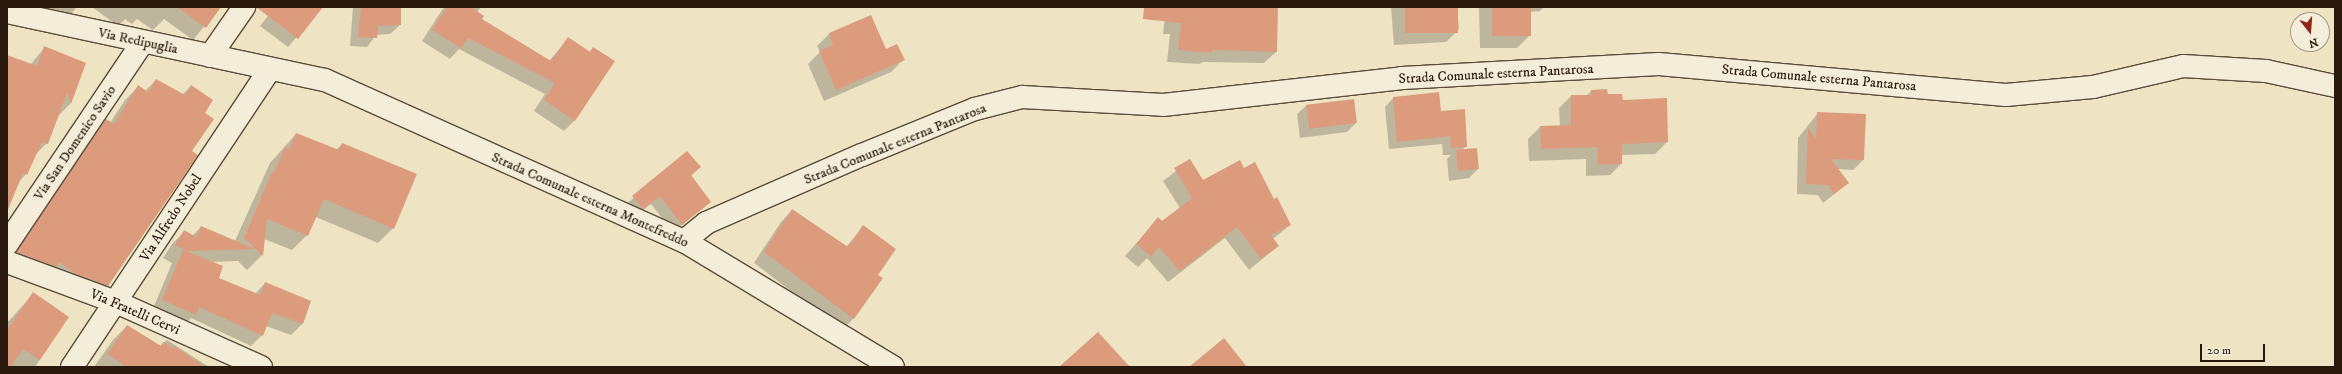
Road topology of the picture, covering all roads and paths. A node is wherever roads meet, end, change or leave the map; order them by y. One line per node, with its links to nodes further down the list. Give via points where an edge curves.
1 (244, 7): 4 (street)
2 (7, 12): 3 (street, Via Redipuglia)
3 (142, 43): 4 (street, Via Redipuglia); 8 (street, Via San Domenico Savio)
4 (210, 56): 5 (street, Via Redipuglia)
5 (270, 68): 7 (street, Strada Comunale esterna Montefreddo, via 325,80); 10 (street, Via Alfredo Nobel)
6 (2335, 86): 7 (street, Strada Comunale esterna Pantarosa, via 2266,71 2183,66 2093,87 2006,95 1659,64 1402,78 1163,105 1022,97 975,109 862,155 706,223)
7 (684, 241): 13 (street, Strada Comunale esterna Montefreddo)
8 (7, 244)
9 (7, 262): 10 (street, Via Fratelli Cervi)
10 (116, 302): 11 (street, Via Alfredo Nobel); 12 (street, Via Fratelli Cervi)
11 (72, 367)
12 (261, 367)
13 (893, 367)

